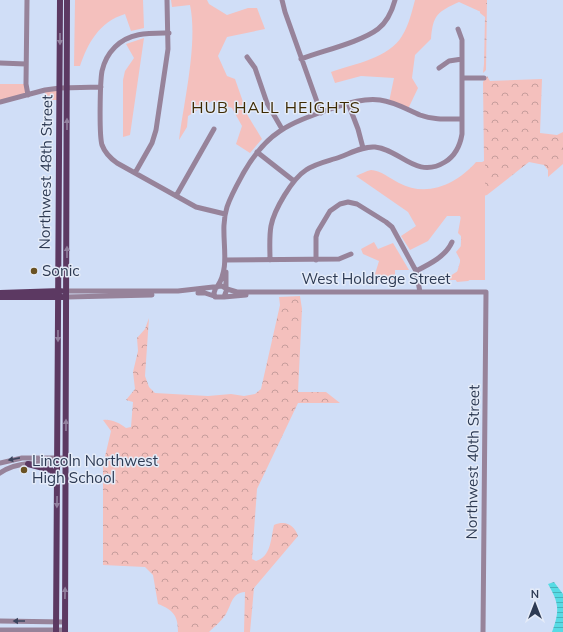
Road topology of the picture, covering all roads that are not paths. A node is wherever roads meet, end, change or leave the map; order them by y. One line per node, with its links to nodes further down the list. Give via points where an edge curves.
1 (27, 0): 13 (street)
2 (60, 0): 17 (main road, Northwest 48th Street, one-way to 17)
3 (67, 0): 18 (main road, Northwest 48th Street)
4 (167, 0): 8 (street)
5 (282, 0): 10 (street)
6 (395, 0): 10 (street, via 389,16 382,26 372,33)
7 (458, 29): 11 (street, via 462,40)
8 (169, 33): 19 (street, via 139,34 117,45 104,65); 29 (street, via 155,133)
9 (247, 57): 26 (street, via 255,68 267,104)
10 (301, 58): 23 (street)
11 (462, 59): 14 (street); 15 (street)
12 (0, 63): 13 (street)
13 (26, 64): 20 (street)
14 (439, 68)
15 (462, 78): 16 (street); 24 (street)
16 (484, 78)
17 (60, 88): 18 (street); 20 (street); 46 (main road, Northwest 48th Street)
18 (67, 88): 19 (street); 47 (main road, Northwest 48th Street, one-way to 18)
19 (101, 88): 29 (street, via 101,138 105,151 113,160)
20 (28, 95): 21 (street)
21 (0, 102)
22 (348, 103): 23 (street); 24 (street, via 381,100 428,118); 27 (street)
23 (321, 112): 26 (street)
24 (462, 119): 27 (street, via 460,143 450,159 438,166 424,168 382,149)
25 (214, 129): 31 (street)
26 (282, 129): 28 (street, via 270,137)
27 (363, 148): 30 (street, via 311,167)
28 (257, 152): 30 (street); 32 (street, via 233,191)
29 (135, 173): 31 (street)
30 (294, 181): 36 (street, via 272,220)
31 (176, 196): 32 (street, via 196,207)
32 (225, 214): 35 (street, via 222,235)
33 (452, 242): 39 (street, via 442,256)
34 (351, 254): 37 (street, via 339,259)
35 (225, 260): 36 (street); 38 (street)
36 (270, 260): 37 (street)
37 (316, 260): 39 (street, via 317,234 328,213 340,204 353,203 389,224)
38 (225, 267): 40 (street); 41 (street)
39 (416, 271): 42 (street)
40 (217, 287): 41 (street, West Holdrege Street); 47 (street, via 178,291); 48 (street)
41 (227, 288): 45 (street, West Holdrege Street, via 234,292); 50 (street)
42 (420, 292): 43 (street, West Holdrege Street); 45 (street, West Holdrege Street)
43 (486, 292): 63 (street, Northwest 40th Street)
44 (0, 293): 46 (main road)
45 (267, 293): 50 (street, West Holdrege Street)
46 (58, 294): 47 (main road); 49 (main road); 51 (main road, Northwest 48th Street, one-way to 51)
47 (67, 294): 48 (street, via 203,293); 52 (main road, Northwest 48th Street, one-way to 47)
48 (214, 296): 50 (street, West Holdrege Street)
49 (0, 297)
50 (224, 297)
51 (57, 461): 52 (street); 53 (street, one-way to 53, via 22,458); 54 (street); 56 (main road, Northwest 48th Street)
52 (66, 461): 59 (main road, Northwest 48th Street, one-way to 52)
53 (0, 463)
54 (28, 464): 55 (street, via 14,466); 56 (main road, via 51,470)
55 (0, 473)
56 (57, 477): 58 (main road, Northwest 48th Street, one-way to 58)
57 (0, 621): 58 (street, one-way to 57)
58 (56, 622): 59 (street); 61 (main road, Northwest 48th Street)
59 (65, 622): 62 (main road, Northwest 48th Street)
60 (0, 630): 61 (street)
61 (56, 631): 62 (street)
62 (65, 631)
63 (483, 632)

